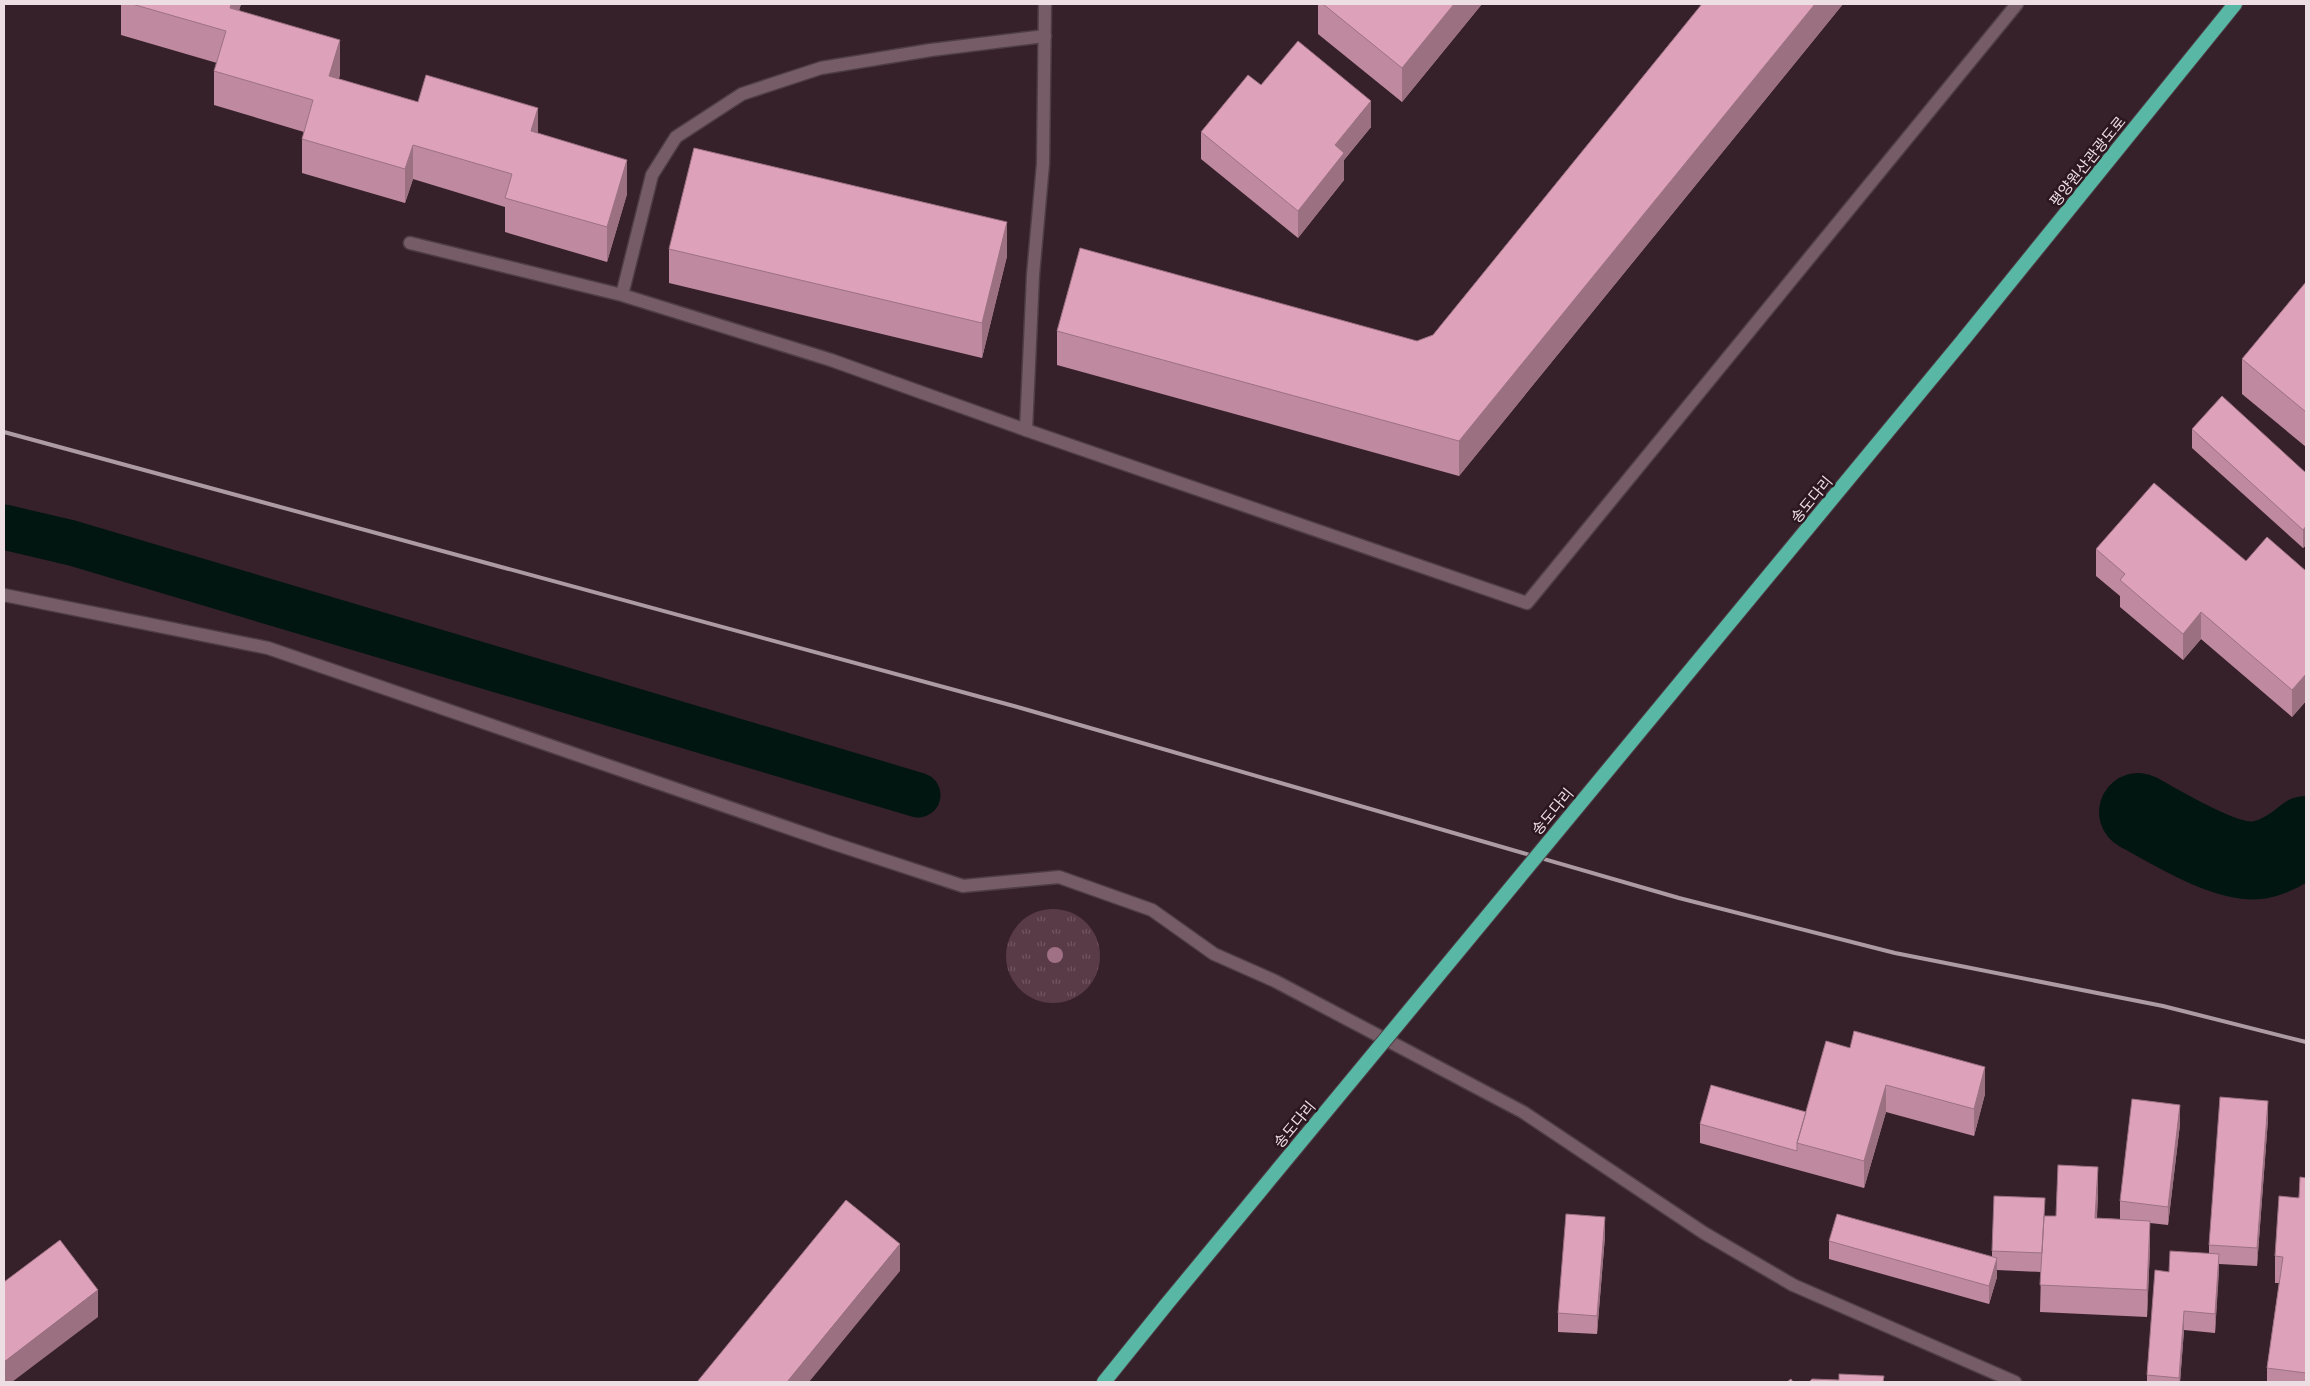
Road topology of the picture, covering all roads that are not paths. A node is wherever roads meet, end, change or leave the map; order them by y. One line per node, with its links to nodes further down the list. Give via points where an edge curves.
1 (1045, 4): 4 (street)
2 (2016, 4): 8 (street, via 1527,602)
3 (2235, 4): 7 (highway, 평양원산관광도로)
4 (1045, 36): 6 (street, via 821,68 742,94 676,137 652,174); 8 (street, via 1043,164 1033,275)
5 (410, 242): 6 (street)
6 (622, 295): 8 (street, via 831,360)
7 (1964, 339): 10 (highway, 송도다리, bridge)
8 (1026, 430)
9 (4, 595): 11 (street, via 268,648 963,886 1059,877 1152,910 1214,954 1275,981 1524,1112 1704,1233 1793,1285)
10 (1104, 1382)
11 (2015, 1382)

